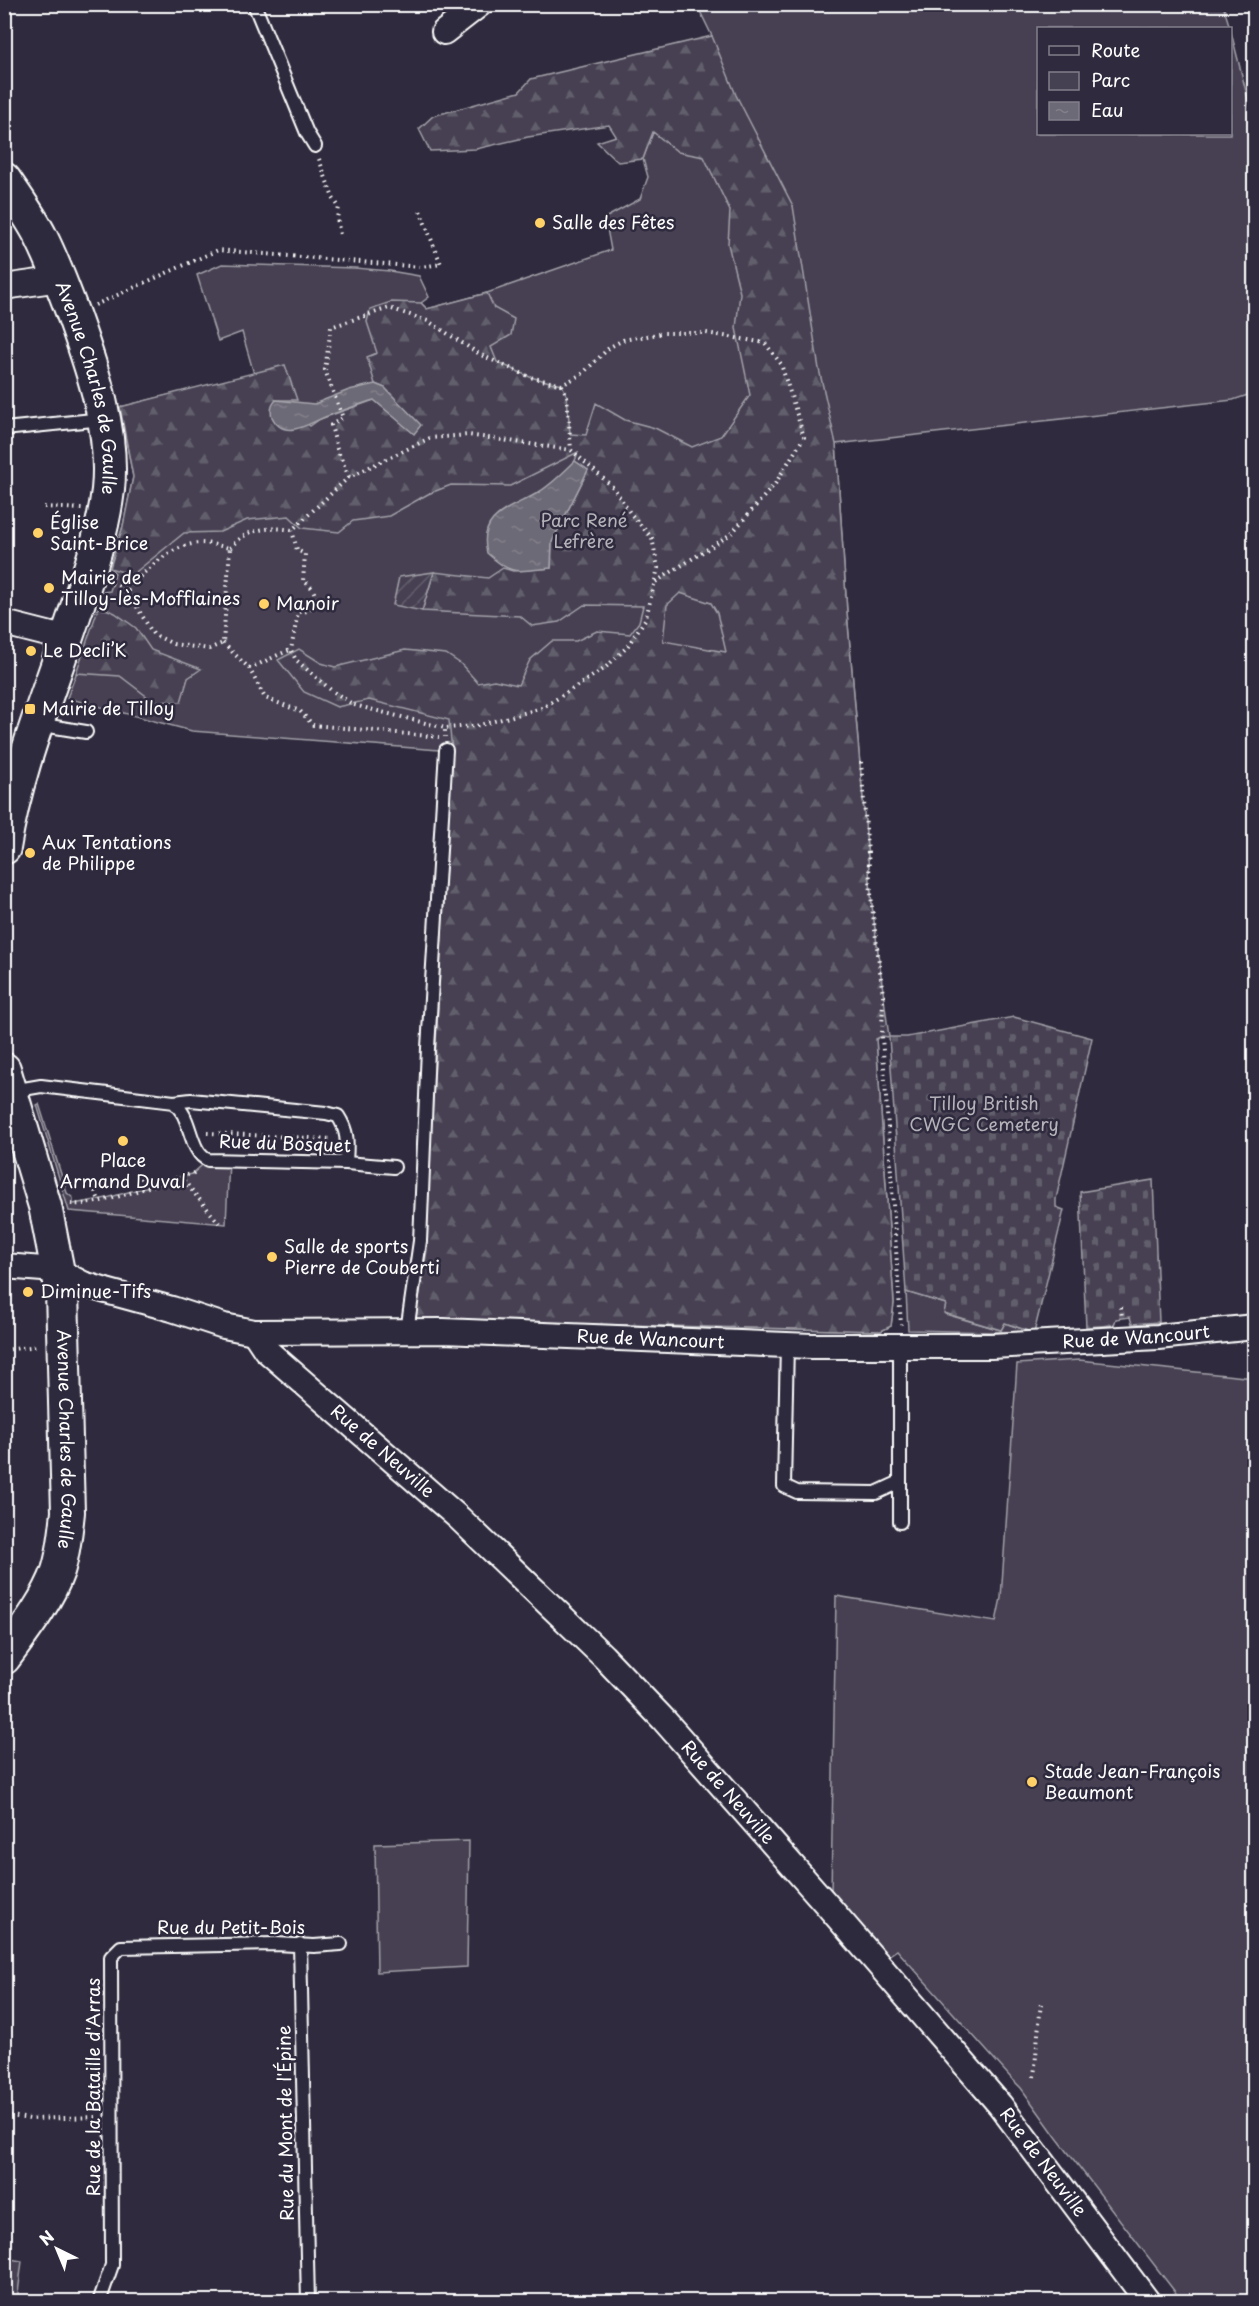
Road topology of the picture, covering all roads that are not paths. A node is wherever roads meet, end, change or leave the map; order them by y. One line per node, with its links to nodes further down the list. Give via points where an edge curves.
1 (255, 4): 4 (lane)
2 (480, 4): 3 (street)
3 (444, 32)
4 (315, 146)
5 (4, 179): 6 (street, Avenue Charles de Gaulle, via 41,235)
6 (60, 279): 7 (street); 8 (street, Avenue Charles de Gaulle, via 92,369)
7 (4, 287)
8 (104, 419): 9 (lane); 11 (street, Avenue Charles de Gaulle, via 109,473 104,510)
9 (4, 429)
10 (4, 623): 11 (street)
11 (67, 639): 12 (street, Avenue Charles de Gaulle)
12 (36, 724): 13 (lane); 15 (street, Avenue Charles de Gaulle)
13 (86, 732)
14 (446, 744): 23 (lane, via 420,1241)
15 (4, 848)
16 (8, 1080): 17 (lane); 21 (street, Avenue Charles de Gaulle, via 45,1206)
17 (174, 1102): 18 (lane, Rue du Bosquet, via 204,1159); 18 (lane, via 338,1116 348,1140)
18 (346, 1163): 19 (lane, Rue du Bosquet)
19 (394, 1167)
20 (4, 1266): 21 (street)
21 (56, 1270): 24 (street, Rue de Wancourt, via 83,1284); 29 (street, Avenue Charles de Gaulle, via 62,1292 64,1344 68,1512 64,1545 46,1596)
22 (1254, 1327): 26 (street, Rue de Wancourt, via 1055,1344)
23 (407, 1331): 24 (street, Rue de Wancourt); 25 (street, Rue de Wancourt)
24 (254, 1332): 35 (street, Rue de Neuville, via 266,1350 516,1571 663,1719 1000,2105)
25 (787, 1344): 26 (street, Rue de Wancourt); 27 (lane, via 784,1486 797,1492 876,1493)
26 (900, 1347): 27 (lane)
27 (900, 1482): 28 (lane)
28 (900, 1522)
29 (4, 1658)
30 (300, 1944): 31 (lane, Rue du Petit-Bois); 32 (lane, Rue du Petit-Bois); 34 (lane, Rue du Mont de l'Épine)
31 (341, 1944)
32 (121, 1947): 33 (lane, Rue de la Bataille d'Arras, via 111,1957 112,2265)
33 (99, 2301)
34 (308, 2301)
35 (1148, 2301)

